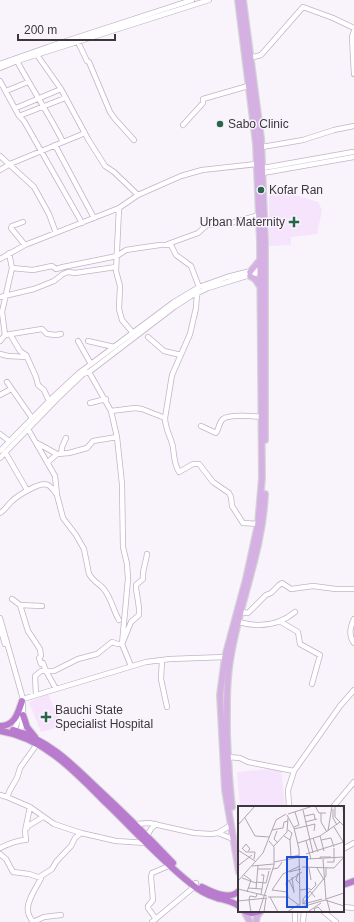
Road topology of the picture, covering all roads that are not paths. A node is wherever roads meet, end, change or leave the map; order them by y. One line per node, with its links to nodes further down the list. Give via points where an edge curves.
1 (192, 0): 11 (street)
2 (209, 0): 7 (street)
3 (235, 0): 5 (main road)
4 (243, 0): 9 (main road)
5 (239, 3): 16 (main road)
6 (354, 30): 9 (street, via 333,18 303,7 261,54); 13 (street)
7 (78, 42): 8 (street); 27 (street, via 110,112)
8 (37, 55): 10 (street); 17 (street)
9 (250, 58): 30 (main road)
10 (17, 61): 12 (street); 15 (street)
11 (0, 64)
12 (0, 68)
13 (354, 74)
14 (0, 81): 18 (street)
15 (28, 82): 18 (street); 20 (street)
16 (248, 86): 24 (street, via 203,99 203,103); 35 (main road)
17 (61, 89): 19 (street); 20 (street)
18 (6, 91): 22 (street)
19 (65, 98): 21 (street); 26 (street)
20 (38, 99): 21 (street); 22 (street)
21 (43, 106): 23 (street); 28 (street)
22 (16, 108): 23 (street)
23 (19, 116): 31 (street)
24 (183, 125)
25 (354, 126): 30 (street, via 303,140)
26 (85, 133): 28 (street); 38 (street, via 105,166)
27 (134, 140)
28 (63, 142): 29 (street)
29 (55, 145): 31 (street); 41 (street)
30 (262, 147): 37 (main road)
31 (42, 150): 34 (street); 43 (street)
32 (354, 154): 37 (street)
33 (0, 156): 34 (street)
34 (10, 164): 36 (street); 44 (street, via 34,187)
35 (257, 164): 38 (street, via 202,170 181,176); 40 (main road)
36 (0, 170)
37 (263, 170): 53 (main road, via 265,242)
38 (138, 195): 39 (street)
39 (119, 208): 41 (street); 48 (street)
40 (259, 215): 46 (street, via 235,222 207,225 198,233); 50 (main road)
41 (94, 218): 43 (street)
42 (23, 222): 45 (street, via 11,228)
43 (82, 224): 44 (street)
44 (56, 233): 45 (street)
45 (25, 245): 47 (street)
46 (164, 245): 48 (street, via 126,250); 56 (street, via 171,245 176,254 189,264)
47 (9, 253): 49 (street); 52 (street)
48 (117, 256): 51 (street); 52 (street, via 56,269 52,266 33,270)
49 (0, 259)
50 (260, 260): 53 (main road); 54 (main road)
51 (116, 267): 58 (street, via 68,272 37,289); 59 (street, via 120,286 120,316)
52 (12, 268): 58 (street)
53 (262, 270): 54 (street); 55 (main road); 102 (main road, via 264,506 259,542)
54 (250, 274): 55 (main road); 56 (street, via 227,277); 57 (street)
55 (260, 286): 79 (main road)
56 (199, 288): 59 (street, via 174,302)
57 (197, 293): 68 (street, via 190,334); 71 (street, via 174,306)
58 (2, 296): 61 (street, via 2,312)
59 (133, 333): 66 (street)
60 (62, 334): 61 (street, via 47,334 42,329)
61 (8, 335): 63 (street); 69 (street)
62 (148, 338): 68 (street, via 164,351)
63 (0, 341)
64 (78, 341): 70 (street)
65 (88, 341): 66 (street)
66 (114, 347): 70 (street)
67 (0, 354): 69 (street)
68 (181, 355): 81 (street, via 172,375)
69 (27, 357): 76 (street, via 38,384)
70 (91, 364): 76 (street)
71 (89, 372): 75 (street); 83 (street, via 83,374)
72 (7, 382): 73 (street)
73 (11, 389): 74 (street); 80 (street)
74 (0, 395)
75 (106, 399): 77 (street); 78 (street)
76 (49, 401): 80 (street)
77 (90, 403)
78 (111, 411): 81 (street, via 135,408); 85 (street)
79 (261, 416): 82 (street, via 226,418 222,420 216,433); 96 (main road, via 262,478)
80 (32, 418): 87 (street)
81 (165, 418): 96 (street, via 178,472 192,464 199,464 213,482 229,493 232,506 244,523)
82 (201, 426)
83 (28, 429): 88 (street); 89 (street)
84 (0, 434): 87 (street)
85 (117, 437): 90 (street, via 93,441 87,448); 111 (street, via 122,484 123,547 128,579)
86 (66, 438): 90 (street)
87 (9, 441): 89 (street)
88 (36, 442): 90 (street); 92 (street)
89 (3, 452): 91 (street); 93 (street)
90 (59, 454): 92 (street)
91 (0, 458)
92 (48, 462): 94 (street, via 56,477)
93 (27, 490): 94 (street, via 45,484); 95 (street, via 12,500)
94 (57, 494): 106 (street, via 63,518 84,549 89,574 104,589)
95 (0, 513)
96 (258, 524): 112 (main road)
97 (147, 554): 111 (street, via 142,582 136,585 139,615 131,622)
98 (354, 589): 102 (street, via 313,586 291,589 282,583 266,594 248,613)
99 (12, 599): 100 (street)
100 (20, 605): 101 (street); 115 (street, via 28,631 40,649 41,656 38,658)
101 (42, 606)
102 (241, 612): 107 (main road)
103 (294, 612): 108 (street)
104 (0, 618): 120 (street)
105 (354, 619): 110 (street, via 350,626)
106 (119, 620)
107 (239, 622): 108 (street, via 257,625); 127 (main road, via 227,685)
108 (281, 622): 116 (street, via 298,632 300,644 320,655)
109 (0, 631): 120 (street)
110 (354, 642)
111 (122, 644): 114 (street); 115 (street, via 112,642 97,654 78,659 54,671)
112 (225, 657): 113 (street); 138 (main road, via 220,695 225,790)
113 (162, 660): 114 (street); 121 (street, via 161,679)
114 (131, 666): 117 (street)
115 (46, 671): 117 (street); 119 (street, via 41,671 35,676)
116 (312, 684)
117 (56, 689): 119 (street)
118 (354, 690): 128 (street)
119 (36, 695): 120 (street)
120 (22, 700): 122 (street); 123 (highway, via 12,723); 125 (street)
121 (167, 706)
122 (23, 715): 125 (street); 126 (highway, via 29,731)
123 (0, 727): 125 (highway)
124 (0, 732): 125 (highway)
125 (17, 733): 126 (highway)
126 (37, 742): 131 (street, via 20,768); 136 (highway, via 50,746 66,758); 142 (highway, via 63,762)
127 (228, 757): 128 (street); 145 (main road, via 231,805)
128 (294, 771): 132 (street, via 288,790)
129 (354, 782): 133 (street)
130 (0, 795): 131 (street)
131 (7, 797): 134 (street)
132 (289, 806)
133 (334, 806)
134 (30, 807): 135 (street); 139 (street)
135 (43, 817): 139 (street, via 28,826); 140 (street, via 54,824)
136 (136, 824): 137 (street); 142 (highway)
137 (156, 824): 141 (street, via 194,833); 142 (street)
138 (231, 825): 141 (street); 143 (main road)
139 (25, 831): 146 (street, via 26,840 15,841)
140 (81, 833): 142 (street, via 116,841); 151 (street, via 52,870)
141 (218, 833): 143 (street)
142 (146, 839): 149 (highway); 153 (highway)
143 (233, 839): 150 (main road)
144 (354, 843): 147 (street)
145 (238, 847)
146 (0, 848)
147 (344, 848)
148 (0, 854): 151 (street, via 13,872)
149 (171, 865): 153 (highway); 163 (street, via 152,873 153,900 148,908)
150 (238, 866)
151 (41, 878): 164 (street, via 28,908)
152 (354, 883): 154 (highway)
153 (195, 885): 155 (highway, via 227,895); 156 (highway, via 208,894); 163 (street)
154 (344, 887)
155 (238, 892)
156 (238, 905)
157 (344, 907): 158 (street)
158 (354, 908)
159 (245, 912): 165 (main road)
160 (259, 912): 166 (main road)
161 (323, 912): 167 (street)
162 (61, 916): 164 (street, via 44,917)
163 (154, 920)
164 (33, 922)
165 (250, 922)
166 (256, 922)
167 (336, 922)

